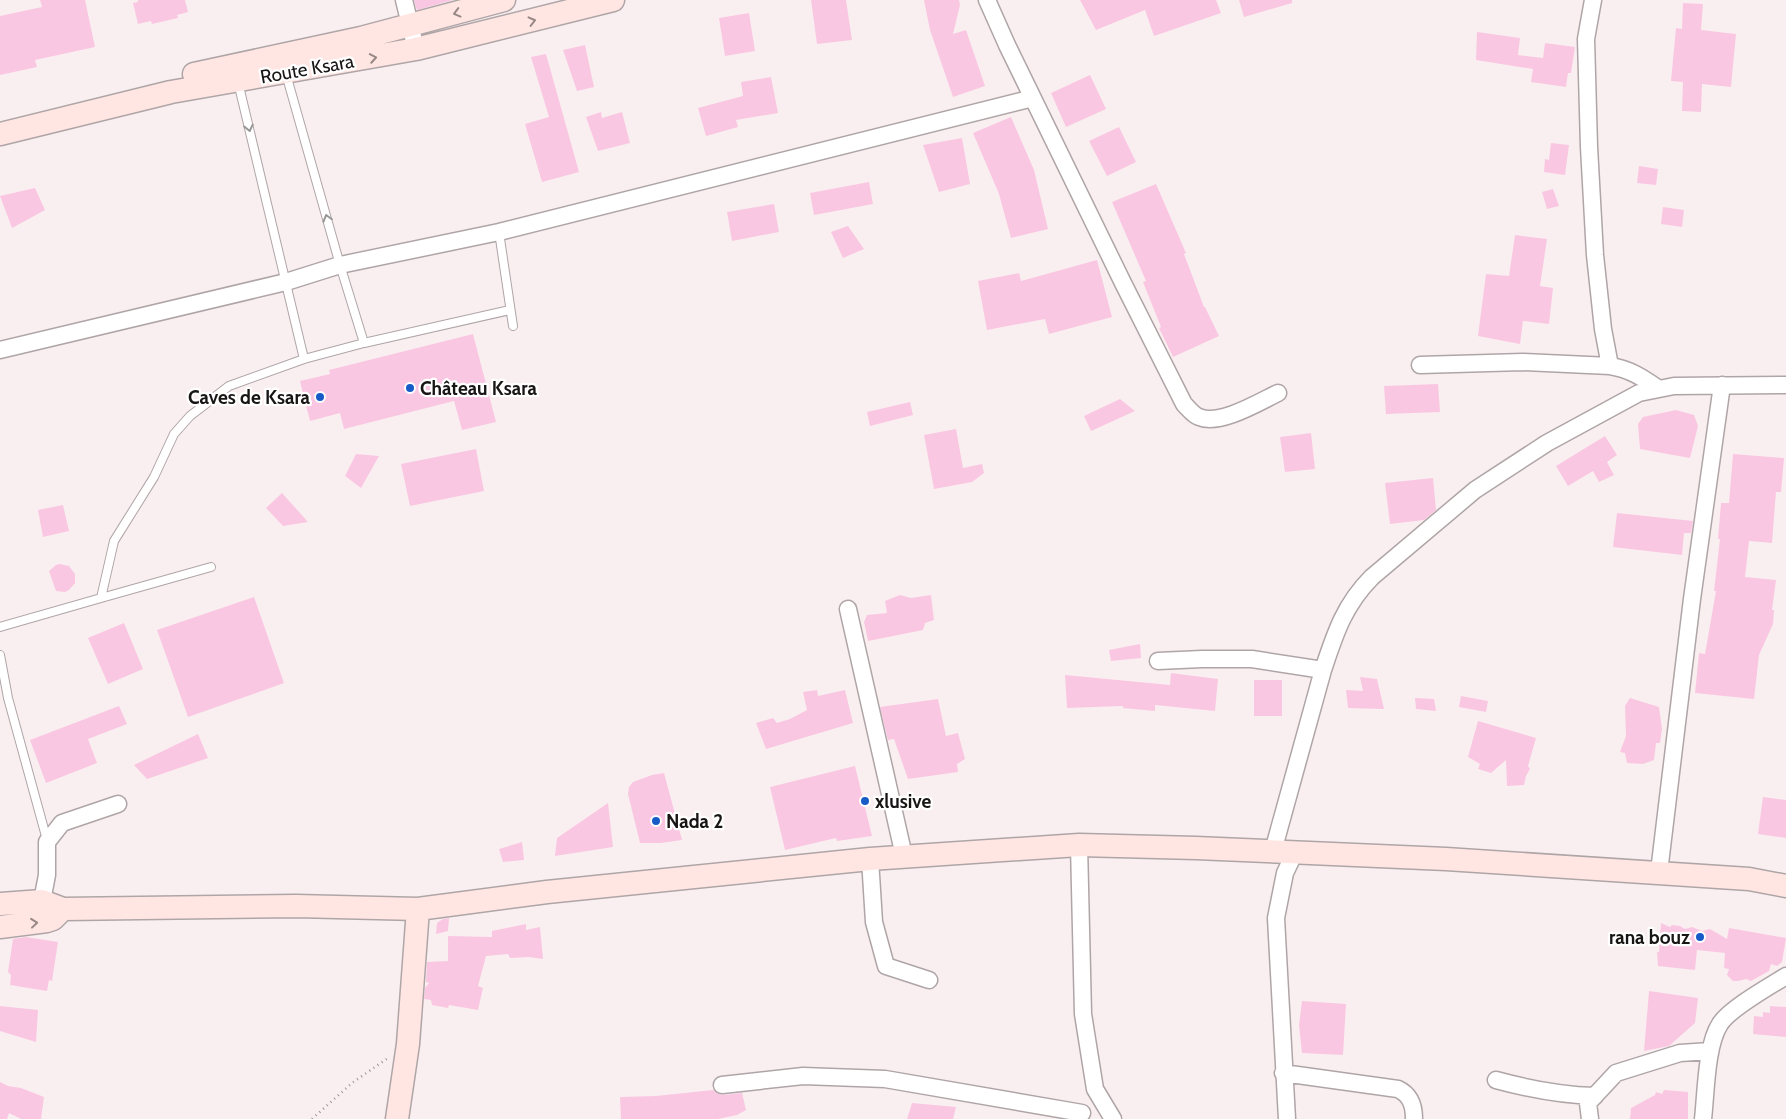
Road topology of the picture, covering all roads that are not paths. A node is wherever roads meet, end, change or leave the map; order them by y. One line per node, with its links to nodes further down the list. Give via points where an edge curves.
1 (404, 0): 6 (street)
2 (504, 0): 6 (street, Route Ksara, one-way to 6)
3 (613, 0): 7 (street, Route Ksara, one-way to 3)
4 (988, 0): 10 (street)
5 (1592, 0): 22 (street, via 1586,39 1591,176 1595,254)
6 (410, 25): 7 (street); 8 (street, Route Ksara)
7 (416, 49): 8 (street, Route Ksara, one-way to 7)
8 (283, 64): 9 (street, Route Ksara); 14 (lane, one-way to 8)
9 (236, 73): 11 (street, Route Ksara, via 94,96); 12 (street, Route Ksara); 15 (lane, one-way to 15)
10 (1033, 98): 13 (street); 26 (street, via 1184,404 1198,417 1215,419)
11 (0, 120)
12 (0, 134)
13 (499, 232): 14 (street); 16 (lane)
14 (340, 265): 15 (street); 18 (lane)
15 (286, 282): 19 (street); 20 (lane)
16 (510, 310): 17 (lane); 18 (lane)
17 (512, 326)
18 (364, 343): 20 (lane)
19 (0, 350)
20 (304, 360): 28 (lane, via 229,386 190,416 174,434 154,477 114,541)
21 (1420, 365): 22 (street, via 1523,362)
22 (1610, 366): 25 (street, via 1639,374)
23 (1722, 385): 24 (street); 25 (street); 40 (street)
24 (1786, 385)
25 (1660, 389): 33 (street, via 1640,392 1546,443 1475,490 1358,591 1341,619)
26 (1278, 394)
27 (211, 567): 28 (lane)
28 (101, 598): 30 (lane)
29 (848, 609): 38 (street)
30 (0, 626)
31 (0, 655): 35 (lane, via 8,698)
32 (1158, 661): 33 (street, via 1252,659)
33 (1323, 670): 37 (street)
34 (118, 804): 35 (street, via 62,823)
35 (47, 842): 42 (street, via 47,874)
36 (1079, 845): 37 (street); 38 (street); 53 (street, via 1083,1014)
37 (1284, 852): 40 (street); 50 (street, via 1285,872 1276,918)
38 (904, 856): 39 (street)
39 (870, 859): 45 (street, via 546,892); 48 (street, via 874,922 886,966)
40 (1659, 872): 41 (street, via 1749,879)
41 (1786, 886)
42 (42, 901): 43 (street); 44 (street)
43 (0, 904)
44 (63, 909): 45 (street, via 296,906); 46 (street, one-way to 44, via 47,921)
45 (418, 909): 56 (street, via 408,1044)
46 (0, 927)
47 (1786, 976): 49 (street, via 1728,1015 1720,1024)
48 (929, 980)
49 (1710, 1051): 54 (street, via 1680,1053 1616,1073); 61 (street)
50 (1283, 1072): 58 (street); 59 (street, via 1398,1089 1413,1104)
51 (1496, 1080): 54 (street, via 1565,1095)
52 (722, 1085): 55 (street, via 802,1076 885,1079)
53 (1095, 1089): 55 (street); 57 (street)
54 (1595, 1096): 60 (street, via 1588,1103)
55 (1081, 1116)
56 (397, 1119)
57 (1113, 1119)
58 (1287, 1119)
59 (1414, 1119)
60 (1590, 1119)
61 (1703, 1119)

